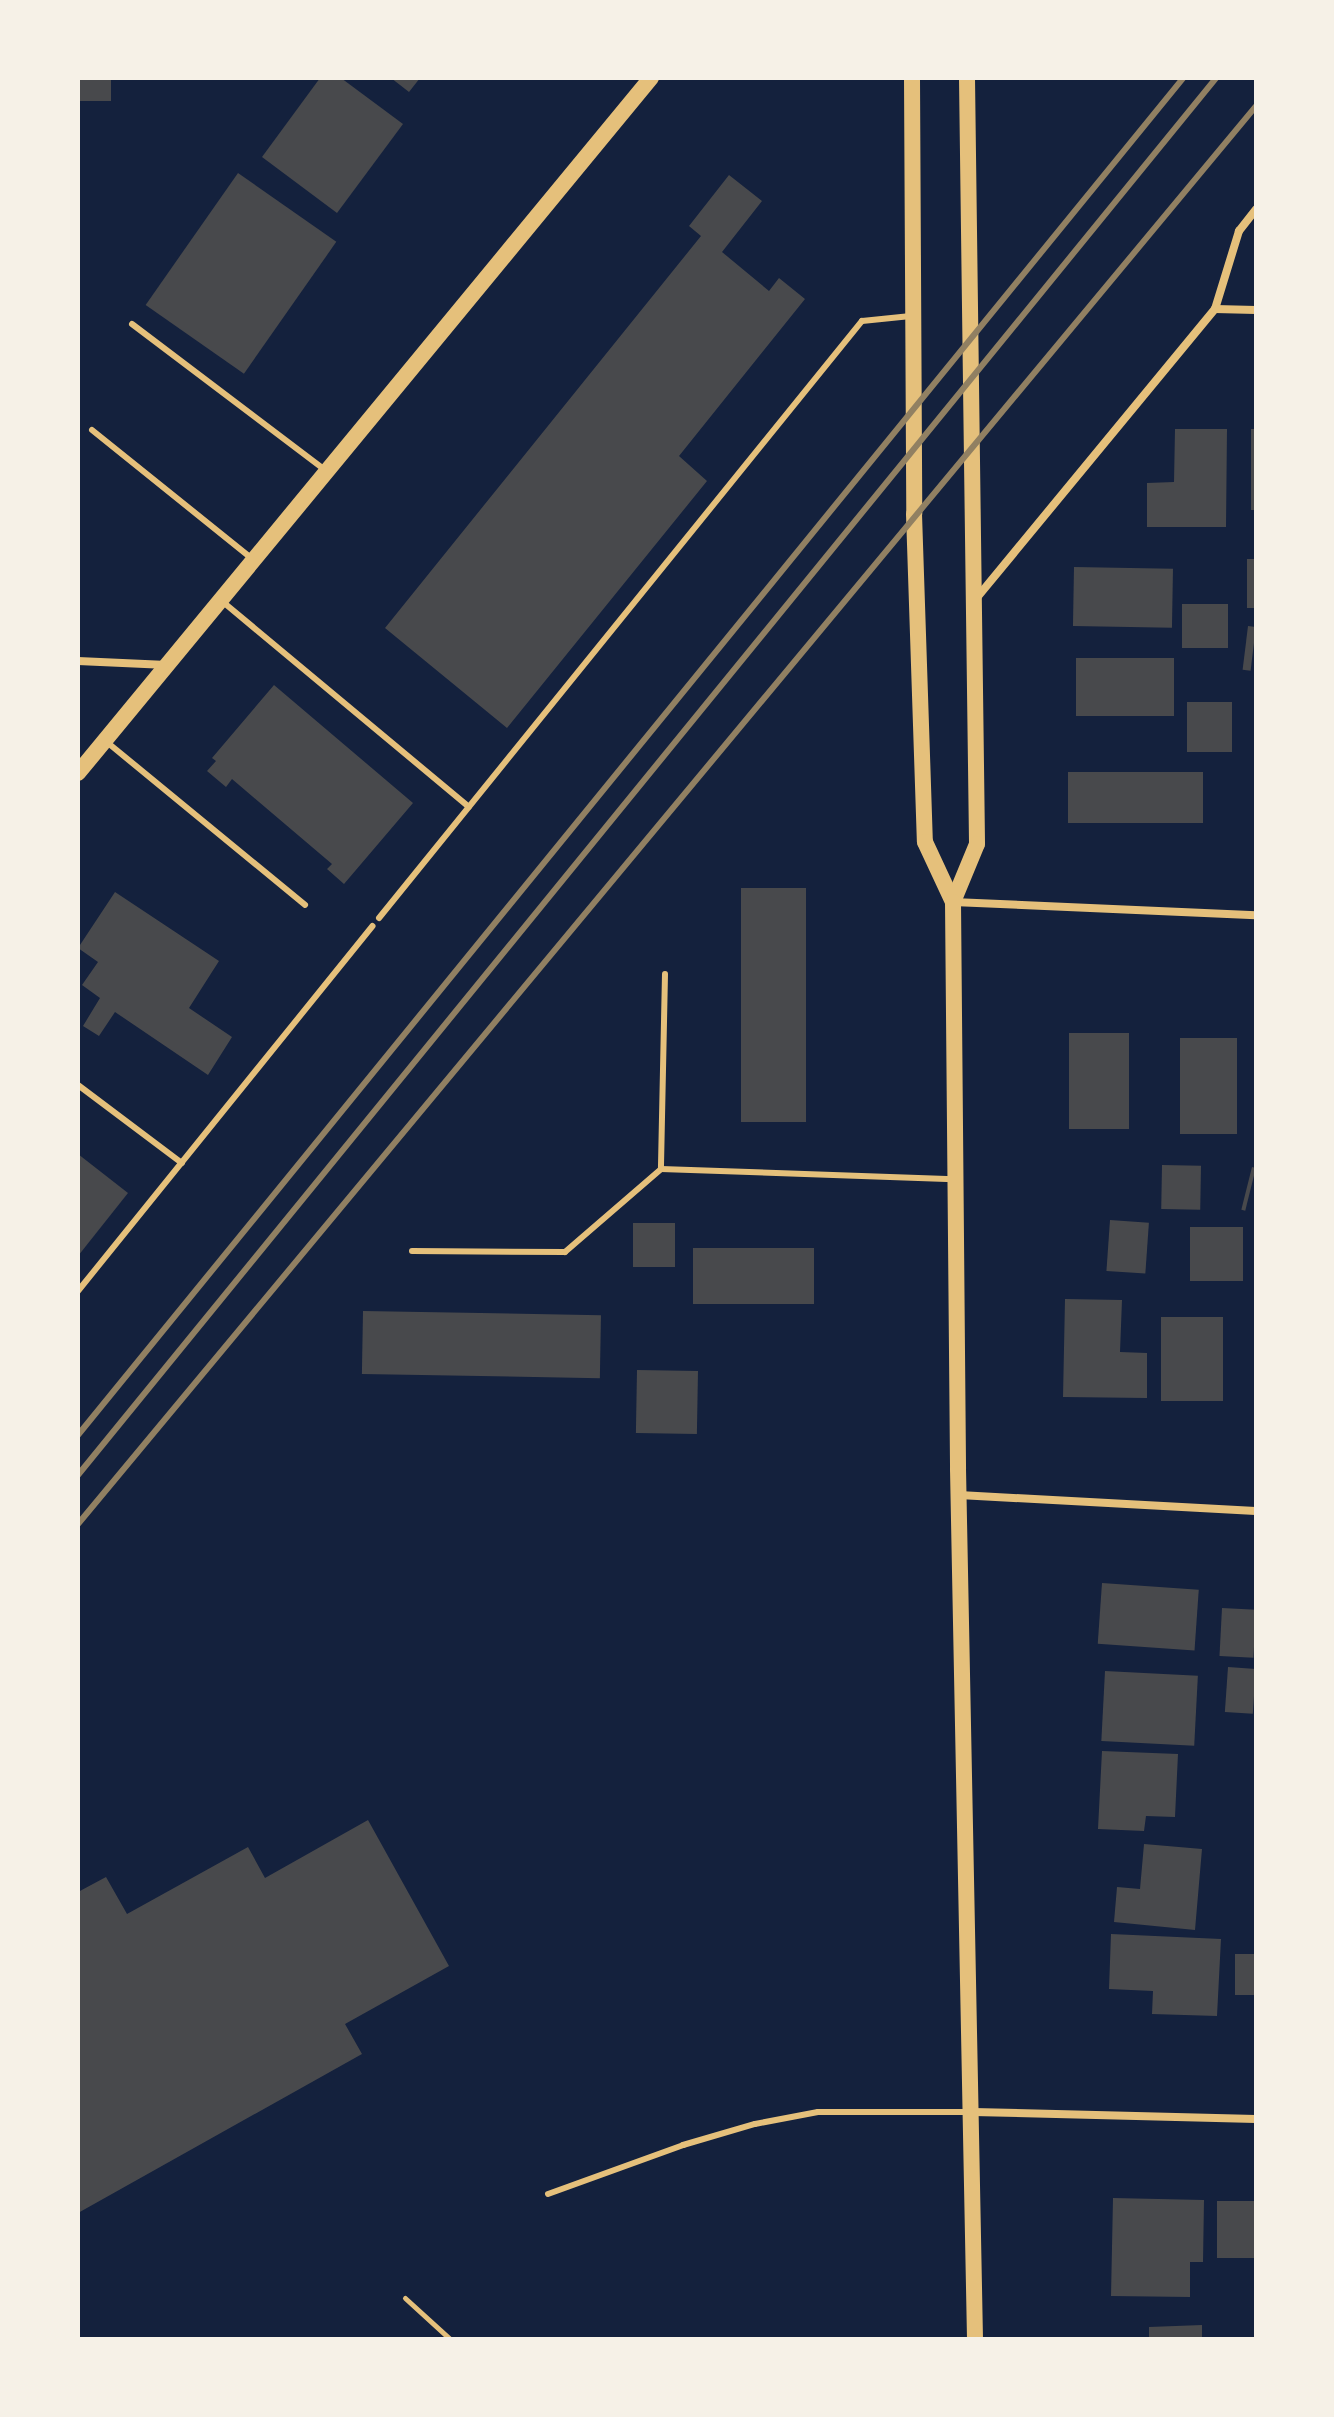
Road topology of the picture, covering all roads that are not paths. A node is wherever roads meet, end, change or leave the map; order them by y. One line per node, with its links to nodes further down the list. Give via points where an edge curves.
1 (651, 78): 10 (main road)
2 (912, 78): 7 (main road)
3 (967, 78): 13 (main road)
4 (1256, 209): 5 (street, via 1239,231)
5 (1215, 309): 6 (street); 13 (street)
6 (1256, 310)
7 (913, 316): 18 (lane, via 862,321); 19 (main road, via 925,842)
8 (132, 324): 10 (lane)
9 (92, 430): 11 (lane)
10 (327, 471): 11 (main road)
11 (254, 561): 12 (main road)
12 (221, 600): 15 (main road); 18 (lane)
13 (972, 604): 19 (main road, via 977,844)
14 (78, 661): 15 (street)
15 (168, 665): 16 (main road)
16 (105, 740): 17 (main road); 20 (lane)
17 (78, 773)
18 (469, 807): 22 (lane)
19 (953, 902): 21 (street); 28 (main road)
20 (305, 905)
21 (1256, 915)
22 (379, 918)
23 (373, 926): 26 (lane)
24 (665, 974): 27 (lane)
25 (78, 1085): 26 (lane)
26 (182, 1163): 30 (lane)
27 (661, 1169): 28 (lane); 29 (lane, via 565,1252)
28 (954, 1179): 31 (main road)
29 (412, 1251)
30 (78, 1291)
31 (959, 1495): 32 (street); 33 (main road)
32 (1256, 1511)
33 (973, 2112): 34 (street); 35 (lane, via 818,2112 755,2124); 36 (main road)
34 (1256, 2119)
35 (548, 2194)
36 (975, 2339)

